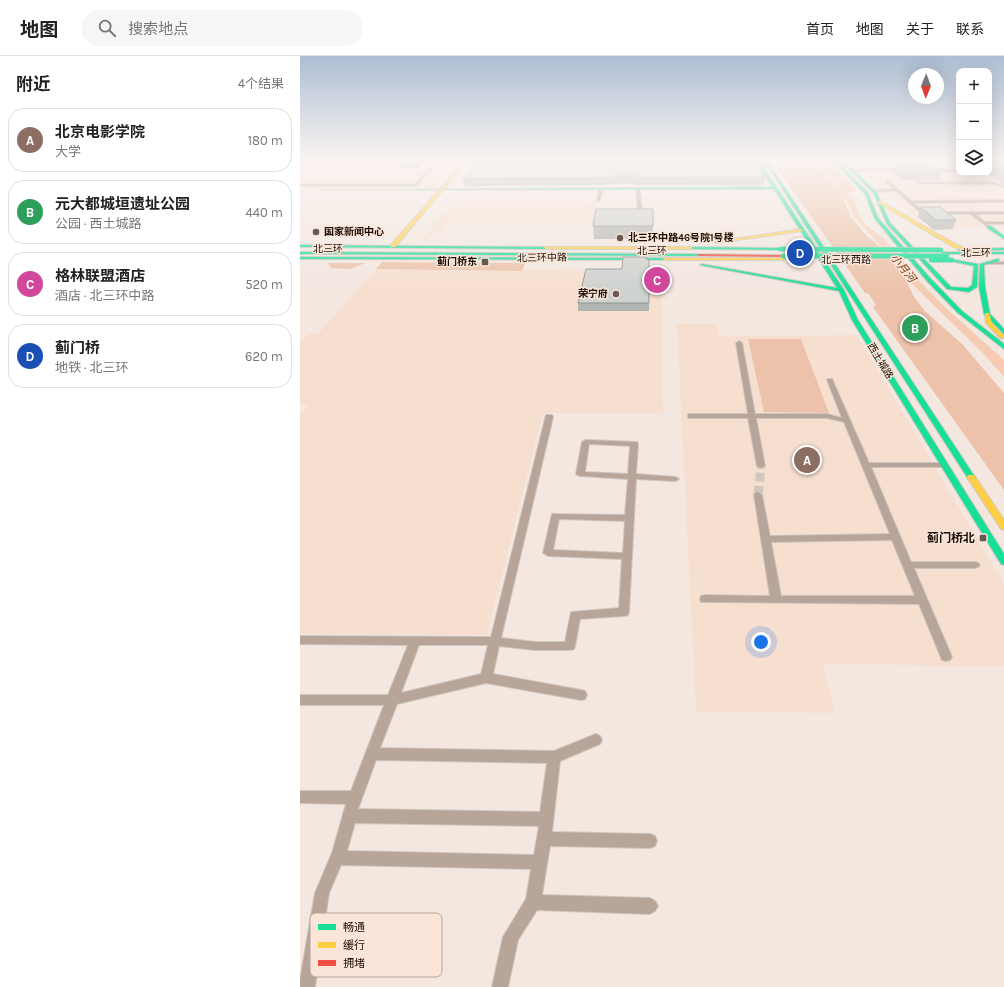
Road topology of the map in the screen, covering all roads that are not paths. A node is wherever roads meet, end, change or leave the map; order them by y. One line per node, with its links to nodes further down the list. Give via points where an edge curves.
1 (434, 202): 19 (main road)
2 (639, 202): 9 (street)
3 (787, 202): 15 (main road, 西土城路)
4 (788, 202): 16 (main road, 西土城路)
5 (875, 202): 13 (main road, via 876,218)
6 (877, 202): 13 (main road)
7 (884, 202): 20 (main road, via 957,247)
8 (910, 202): 10 (street, via 923,213)
9 (640, 213)
10 (971, 213): 11 (street); 14 (street)
11 (1004, 213)
12 (1004, 223): 14 (street)
13 (885, 224): 31 (main road, via 903,221 914,224 955,248); 37 (main road); 39 (main road)
14 (987, 225): 17 (main road)
15 (803, 232): 16 (main road); 23 (main road); 24 (main road, via 731,241 728,244); 38 (main road, 西土城路)
16 (816, 238): 38 (main road, 西土城路)
17 (1004, 238)
18 (1004, 245): 20 (main road)
19 (397, 246): 21 (main road, 北三环中路); 22 (main road, 北三环中路)
20 (971, 247): 26 (main road); 31 (main road)
21 (300, 248): 25 (main road, 北三环)
22 (583, 248): 23 (main road, 北三环中路); 25 (main road)
23 (671, 248): 24 (main road, 北三环中路)
24 (734, 249): 30 (main road, 北三环中路)
25 (496, 250): 30 (main road, 北三环)
26 (1004, 250)
27 (1004, 253): 31 (main road, 北三环)
28 (300, 254): 29 (main road, 北三环)
29 (451, 254): 30 (main road, 北三环); 33 (main road)
30 (782, 254): 31 (main road, 北三环, bridge); 35 (main road, 北三环中路)
31 (947, 254): 36 (main road, 北三环); 39 (main road, via 976,265 975,286 969,290)
32 (300, 258): 33 (main road, 北三环中路)
33 (586, 258): 34 (main road, 北三环中路)
34 (669, 259): 35 (main road, 北三环中路); 38 (main road)
35 (743, 259): 38 (main road, via 733,264 744,271 815,283)
36 (999, 261): 41 (main road, via 982,264)
37 (929, 280): 39 (main road); 47 (main road, via 960,312)
38 (839, 282): 40 (main road, 西土城路); 40 (main road); 42 (main road, 西土城路)
39 (949, 288)
40 (851, 295): 44 (main road, 西土城路)
41 (986, 314): 43 (main road); 45 (main road, via 989,323)
42 (855, 320): 44 (main road); 54 (main road, 西土城路)
43 (1004, 332)
44 (877, 334): 60 (main road, 西土城路)
45 (1004, 338)
46 (739, 343): 50 (street)
47 (1004, 347)
48 (830, 380): 52 (street)
49 (691, 416): 50 (street)
50 (751, 416): 52 (street, via 827,416); 55 (street)
51 (549, 417): 72 (street)
52 (847, 421): 53 (street)
53 (865, 465): 54 (street); 61 (street)
54 (944, 465): 64 (main road, 西土城路)
55 (760, 466)
56 (633, 478): 56 (street, via 634,444 586,442 580,474); 57 (street); 59 (street)
57 (675, 479)
58 (758, 495): 62 (street)
59 (630, 518): 63 (street); 63 (street, via 555,516 548,553)
60 (1004, 527)
61 (896, 537): 62 (street); 65 (street)
62 (766, 539): 68 (street)
63 (627, 556): 72 (street, via 624,612 575,615 570,646 534,646)
64 (1004, 562)
65 (907, 565): 66 (street); 69 (street)
66 (975, 565)
67 (705, 599): 68 (street)
68 (776, 599): 69 (street)
69 (922, 600): 73 (street)
70 (300, 640): 71 (street)
71 (415, 640): 72 (street); 77 (street)
72 (495, 641): 74 (street)
73 (946, 657)
74 (486, 678): 75 (street); 77 (street)
75 (581, 695)
76 (300, 700): 77 (street)
77 (392, 700): 79 (street)
78 (596, 740): 80 (street)
79 (372, 754): 80 (street); 82 (street)
80 (554, 757): 84 (street)
81 (300, 797): 82 (street)
82 (356, 798): 83 (street)
83 (349, 816): 84 (street); 87 (street)
84 (547, 819): 85 (street)
85 (544, 839): 86 (street); 88 (street)
86 (650, 841)
87 (337, 858): 88 (street); 91 (street, via 322,893)
88 (540, 862): 89 (street)
89 (532, 902): 90 (street); 94 (street, via 511,938)
90 (650, 906)
91 (319, 913)
92 (310, 968): 93 (street)
93 (307, 987)
94 (500, 987)

